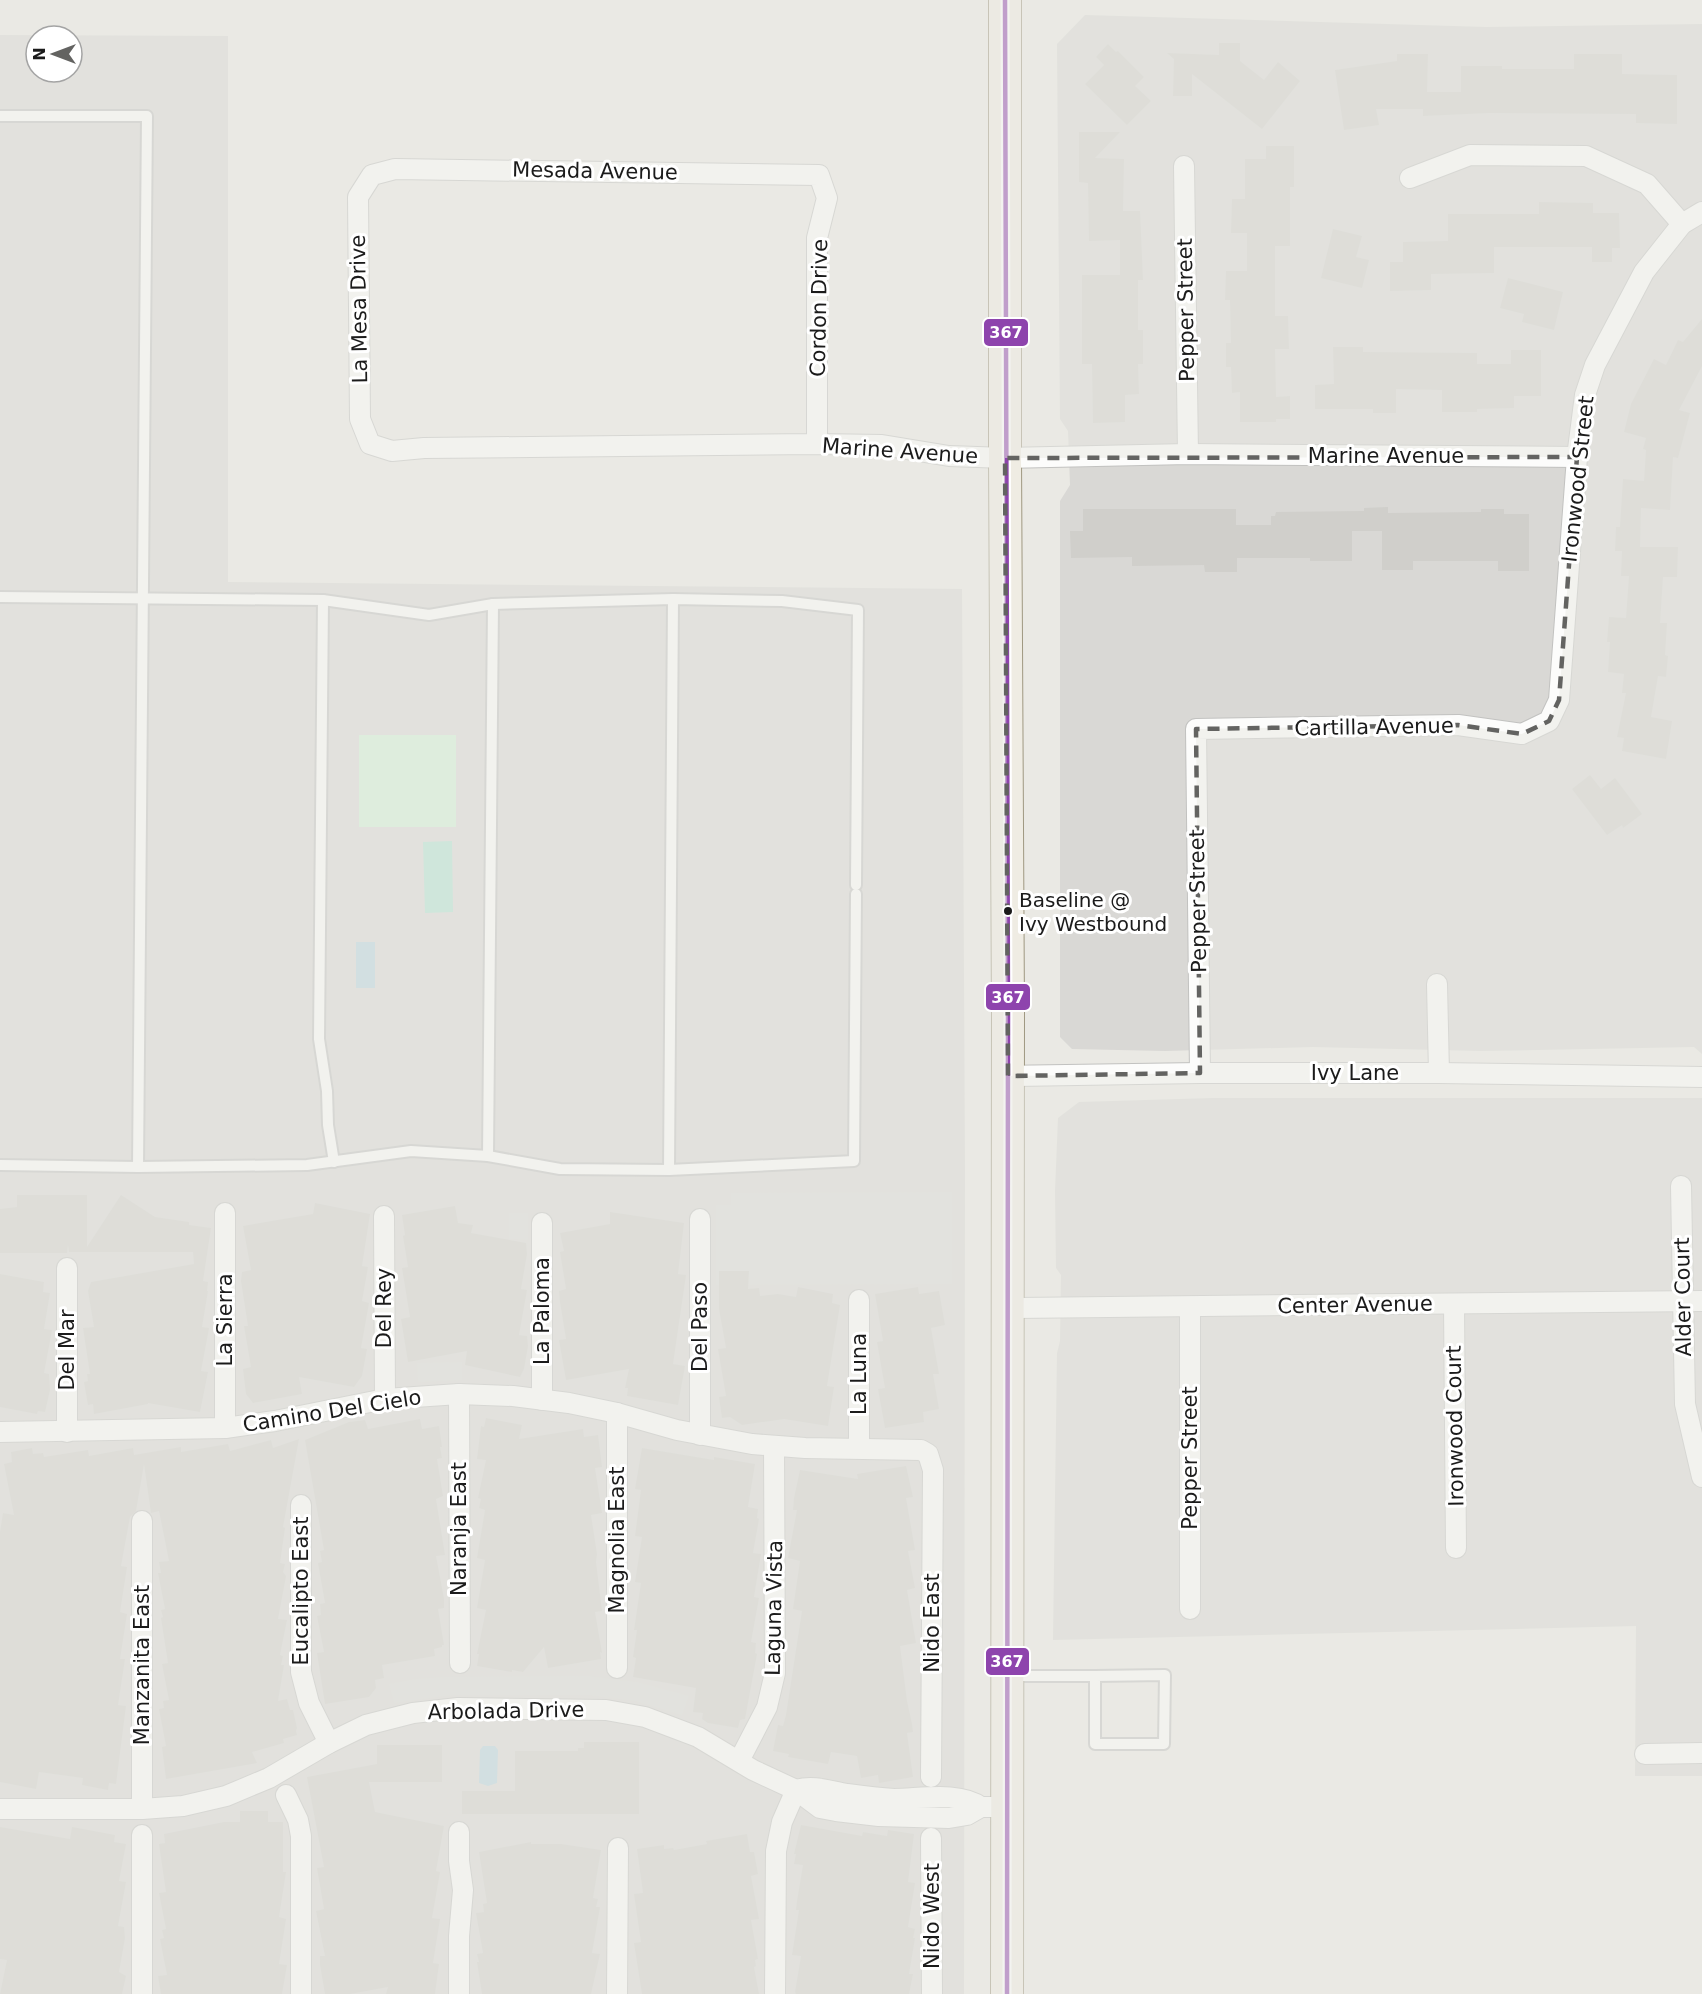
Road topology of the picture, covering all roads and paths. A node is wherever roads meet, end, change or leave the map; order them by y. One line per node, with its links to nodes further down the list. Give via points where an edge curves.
1 (1005, 0): 13 (main road)
2 (0, 116): 15 (lane, via 147,116)
3 (1184, 166): 11 (street, Pepper Street)
4 (372, 175): 5 (street, Mesada Avenue, via 395,169); 9 (street, La Mesa Drive, via 358,197 360,419)
5 (819, 175): 10 (street, Cordon Drive, via 827,198 818,238)
6 (1410, 178): 8 (street, via 1470,155 1586,156 1647,184)
7 (1702, 212): 8 (street)
8 (1682, 224): 12 (street, Ironwood Street, via 1644,272 1595,365 1585,394)
9 (370, 444): 10 (street, Marine Avenue, via 392,451)
10 (818, 444): 13 (street, Marine Avenue, via 882,445 949,456)
11 (1188, 454): 12 (street, Marine Avenue); 13 (street, Marine Avenue)
12 (1576, 457): 19 (street, Ironwood Street, via 1559,700)
13 (1005, 458): 24 (main road)
14 (0, 597): 15 (lane)
15 (143, 599): 17 (lane); 29 (lane)
16 (673, 599): 18 (lane); 30 (lane); 30 (lane, via 782,601 858,610 854,1161)
17 (322, 600): 18 (lane, via 429,615); 27 (lane, via 319,1039)
18 (493, 604): 26 (lane)
19 (1549, 721): 20 (street, Cartilla Avenue, via 1522,734 1458,725)
20 (1196, 729): 22 (street, Pepper Street)
21 (1437, 984): 23 (street)
22 (1200, 1073): 23 (street, Ivy Lane); 24 (street, Ivy Lane)
23 (1439, 1073): 25 (street, Ivy Lane)
24 (1008, 1076): 41 (main road)
25 (1702, 1077)
26 (488, 1155): 27 (lane, via 411,1151); 30 (lane, via 560,1169)
27 (334, 1162): 29 (lane)
28 (0, 1165): 29 (lane)
29 (138, 1167)
30 (669, 1170)
31 (1681, 1186): 38 (street, Alder Court)
32 (225, 1213): 46 (street, La Sierra)
33 (384, 1216): 43 (street, Del Rey)
34 (700, 1219): 49 (street, Del Paso)
35 (542, 1223): 44 (street, La Paloma)
36 (67, 1268): 48 (street, Del Mar)
37 (859, 1300): 51 (street, La Luna)
38 (1692, 1301): 39 (street, Center Avenue); 53 (street, Alder Court, via 1685,1404)
39 (1454, 1304): 40 (street, Center Avenue); 56 (street, Ironwood Court)
40 (1190, 1307): 41 (street, Center Avenue); 57 (street, Pepper Street)
41 (1008, 1308): 60 (main road)
42 (459, 1394): 43 (street, Camino Del Cielo); 44 (street, Camino Del Cielo); 58 (street, Naranja East)
43 (385, 1399): 46 (street, Camino Del Cielo)
44 (542, 1400): 45 (street, Camino Del Cielo)
45 (617, 1413): 49 (street, Camino Del Cielo); 59 (street, Magnolia East)
46 (225, 1428): 48 (street, Camino Del Cielo)
47 (0, 1432): 48 (street, Camino Del Cielo)
48 (67, 1432)
49 (700, 1435): 50 (street, Camino Del Cielo)
50 (774, 1446): 51 (street, Camino Del Cielo); 65 (street, Laguna Vista, via 775,1673 767,1707)
51 (859, 1448): 52 (street, Camino Del Cielo, via 921,1450 928,1454)
52 (933, 1470): 66 (street, Nido East)
53 (1702, 1477)
54 (301, 1505): 62 (street, Eucalipto East, via 301,1672 309,1703)
55 (142, 1521): 71 (street, Manzanita East)
56 (1456, 1548)
57 (1190, 1609)
58 (460, 1663)
59 (617, 1668)
60 (1006, 1676): 61 (lane); 69 (main road)
61 (1095, 1676): 61 (lane, via 1095,1744 1164,1744 1165,1675)
62 (329, 1743): 65 (street, Arbolada Drive, via 366,1725 426,1711 606,1710 645,1717 683,1730); 71 (street, Arbolada Drive, via 269,1778 226,1796 183,1806)
63 (1645, 1754): 64 (street)
64 (1702, 1754)
65 (739, 1761): 67 (street, Arbolada Drive)
66 (932, 1777)
67 (796, 1790): 69 (street, Arbolada Drive, via 806,1787 893,1799 960,1798); 69 (street, via 820,1808 865,1815 958,1818); 80 (street, via 782,1822 776,1851)
68 (286, 1795): 77 (street, via 301,1836)
69 (993, 1807): 82 (main road)
70 (0, 1809): 71 (street, Arbolada Drive)
71 (142, 1809)
72 (459, 1832): 78 (street, via 463,1890)
73 (142, 1835): 76 (street)
74 (932, 1838): 81 (street, Nido West)
75 (618, 1848): 79 (street)
76 (142, 1994)
77 (301, 1994)
78 (459, 1994)
79 (617, 1994)
80 (775, 1994)
81 (932, 1994)
82 (1007, 1994)

